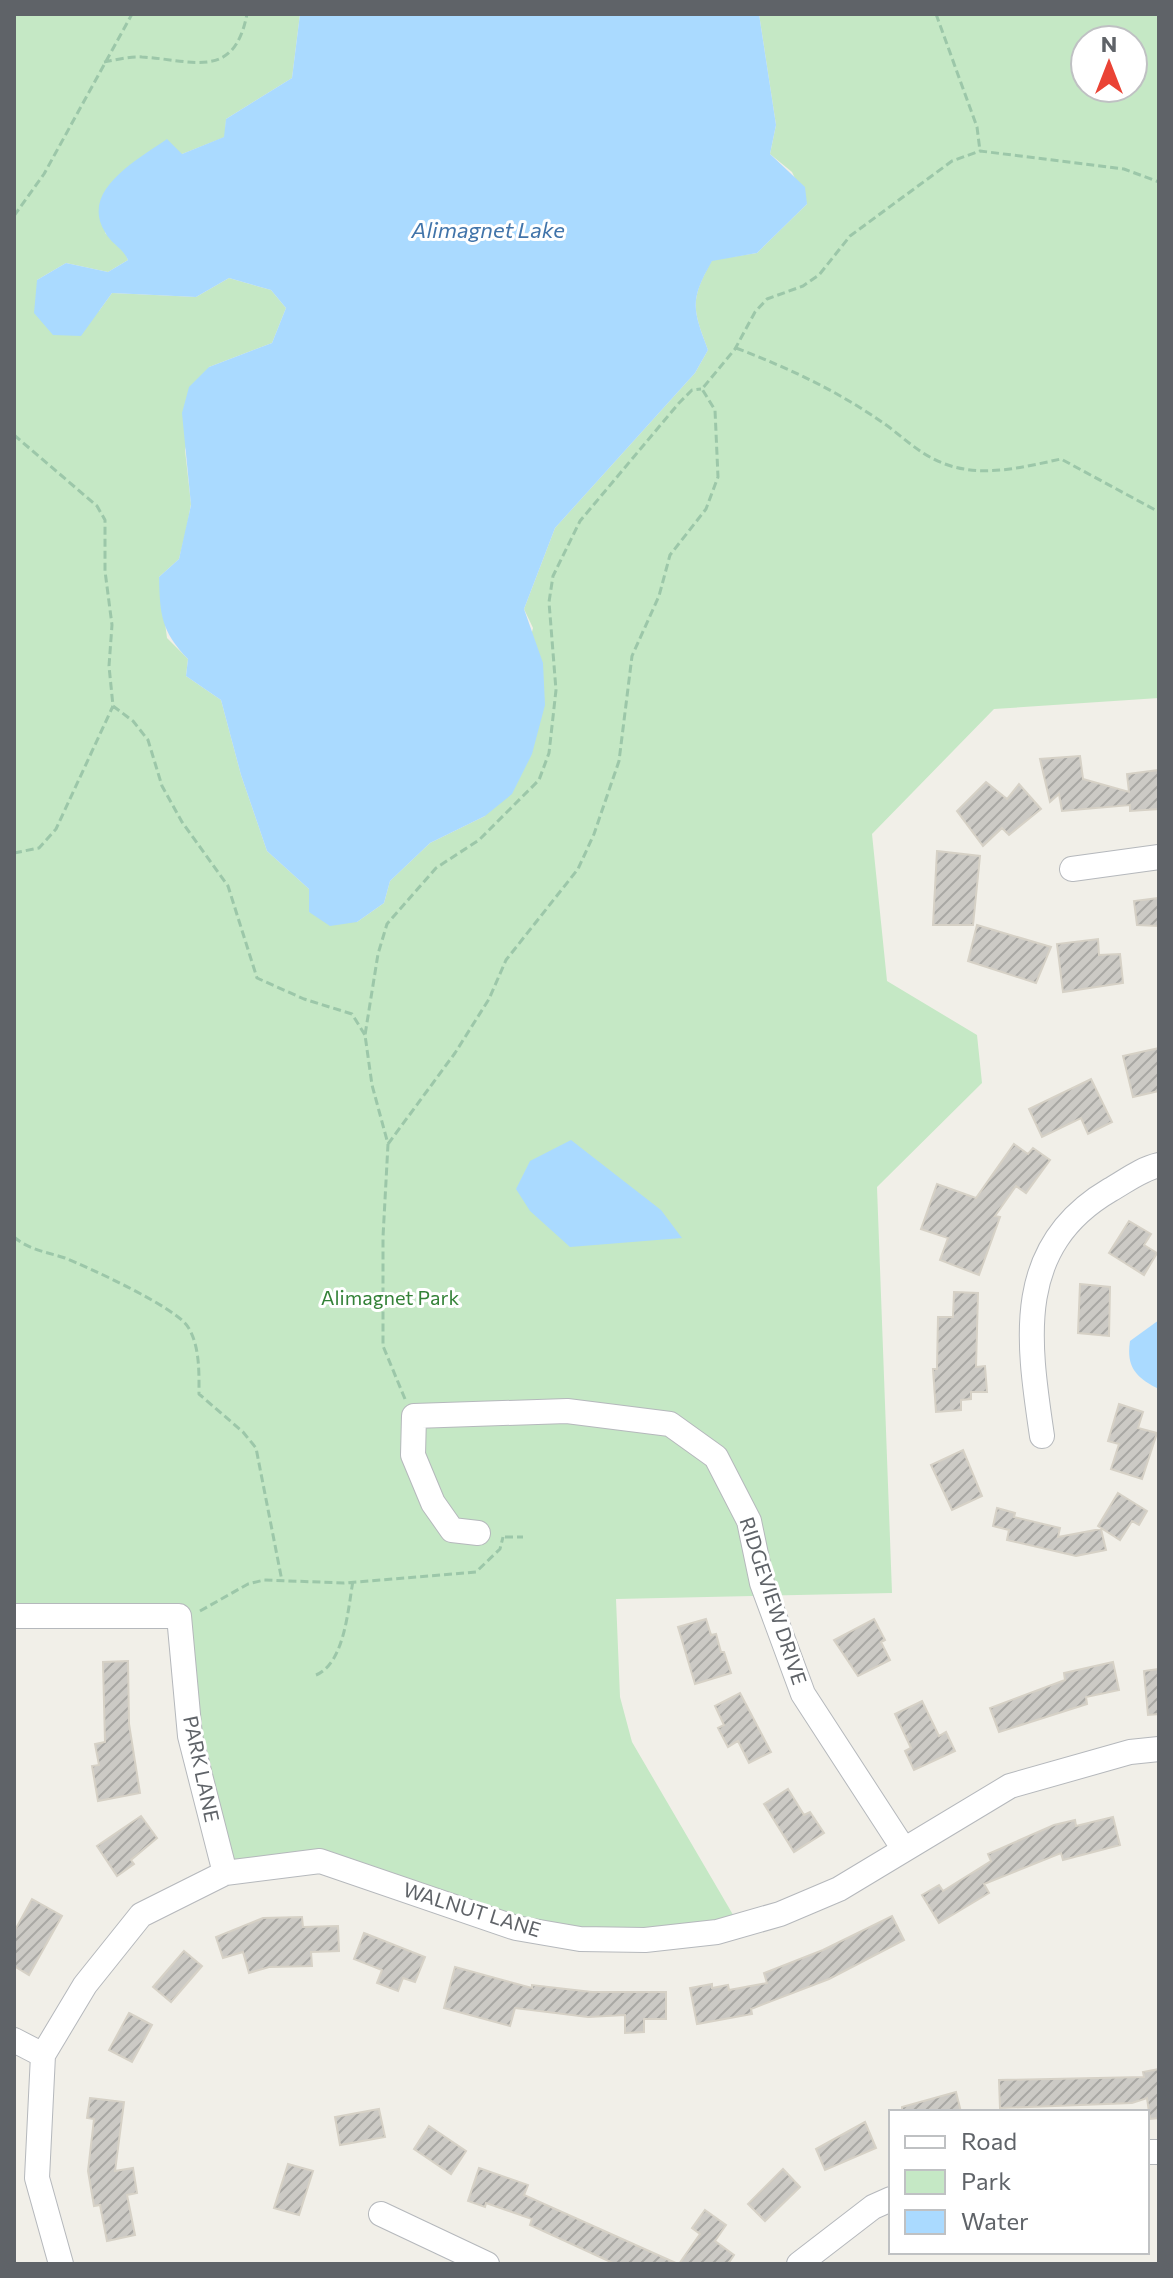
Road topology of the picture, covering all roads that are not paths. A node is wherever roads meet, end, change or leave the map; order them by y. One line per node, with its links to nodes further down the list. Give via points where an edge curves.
1 (1159, 857): 2 (street)
2 (1072, 869)
3 (1159, 1165): 4 (street, via 1082,1206 1048,1252 1031,1304 1030,1333)
4 (1042, 1436)
5 (478, 1533): 8 (street, RIDGEVIEW DRIVE, via 452,1530 433,1503 413,1455 414,1416 567,1411 670,1424 716,1457 749,1521 762,1583 803,1694)
6 (14, 1616): 9 (street, PARK LANE, via 179,1619 190,1736)
7 (1159, 1749): 8 (street, WALNUT LANE, via 1130,1752 1010,1786)
8 (903, 1848): 9 (street, WALNUT LANE, via 839,1889 780,1914 717,1932 645,1940 580,1939 516,1928 320,1861)
9 (225, 1873): 11 (street, WALNUT LANE, via 141,1915 85,1985)
10 (14, 2040): 11 (street)
11 (43, 2055): 14 (street, WALNUT LANE, via 37,2178)
12 (889, 2200): 16 (street)
13 (381, 2214): 15 (street)
14 (61, 2264)
15 (487, 2264)
16 (799, 2264)

